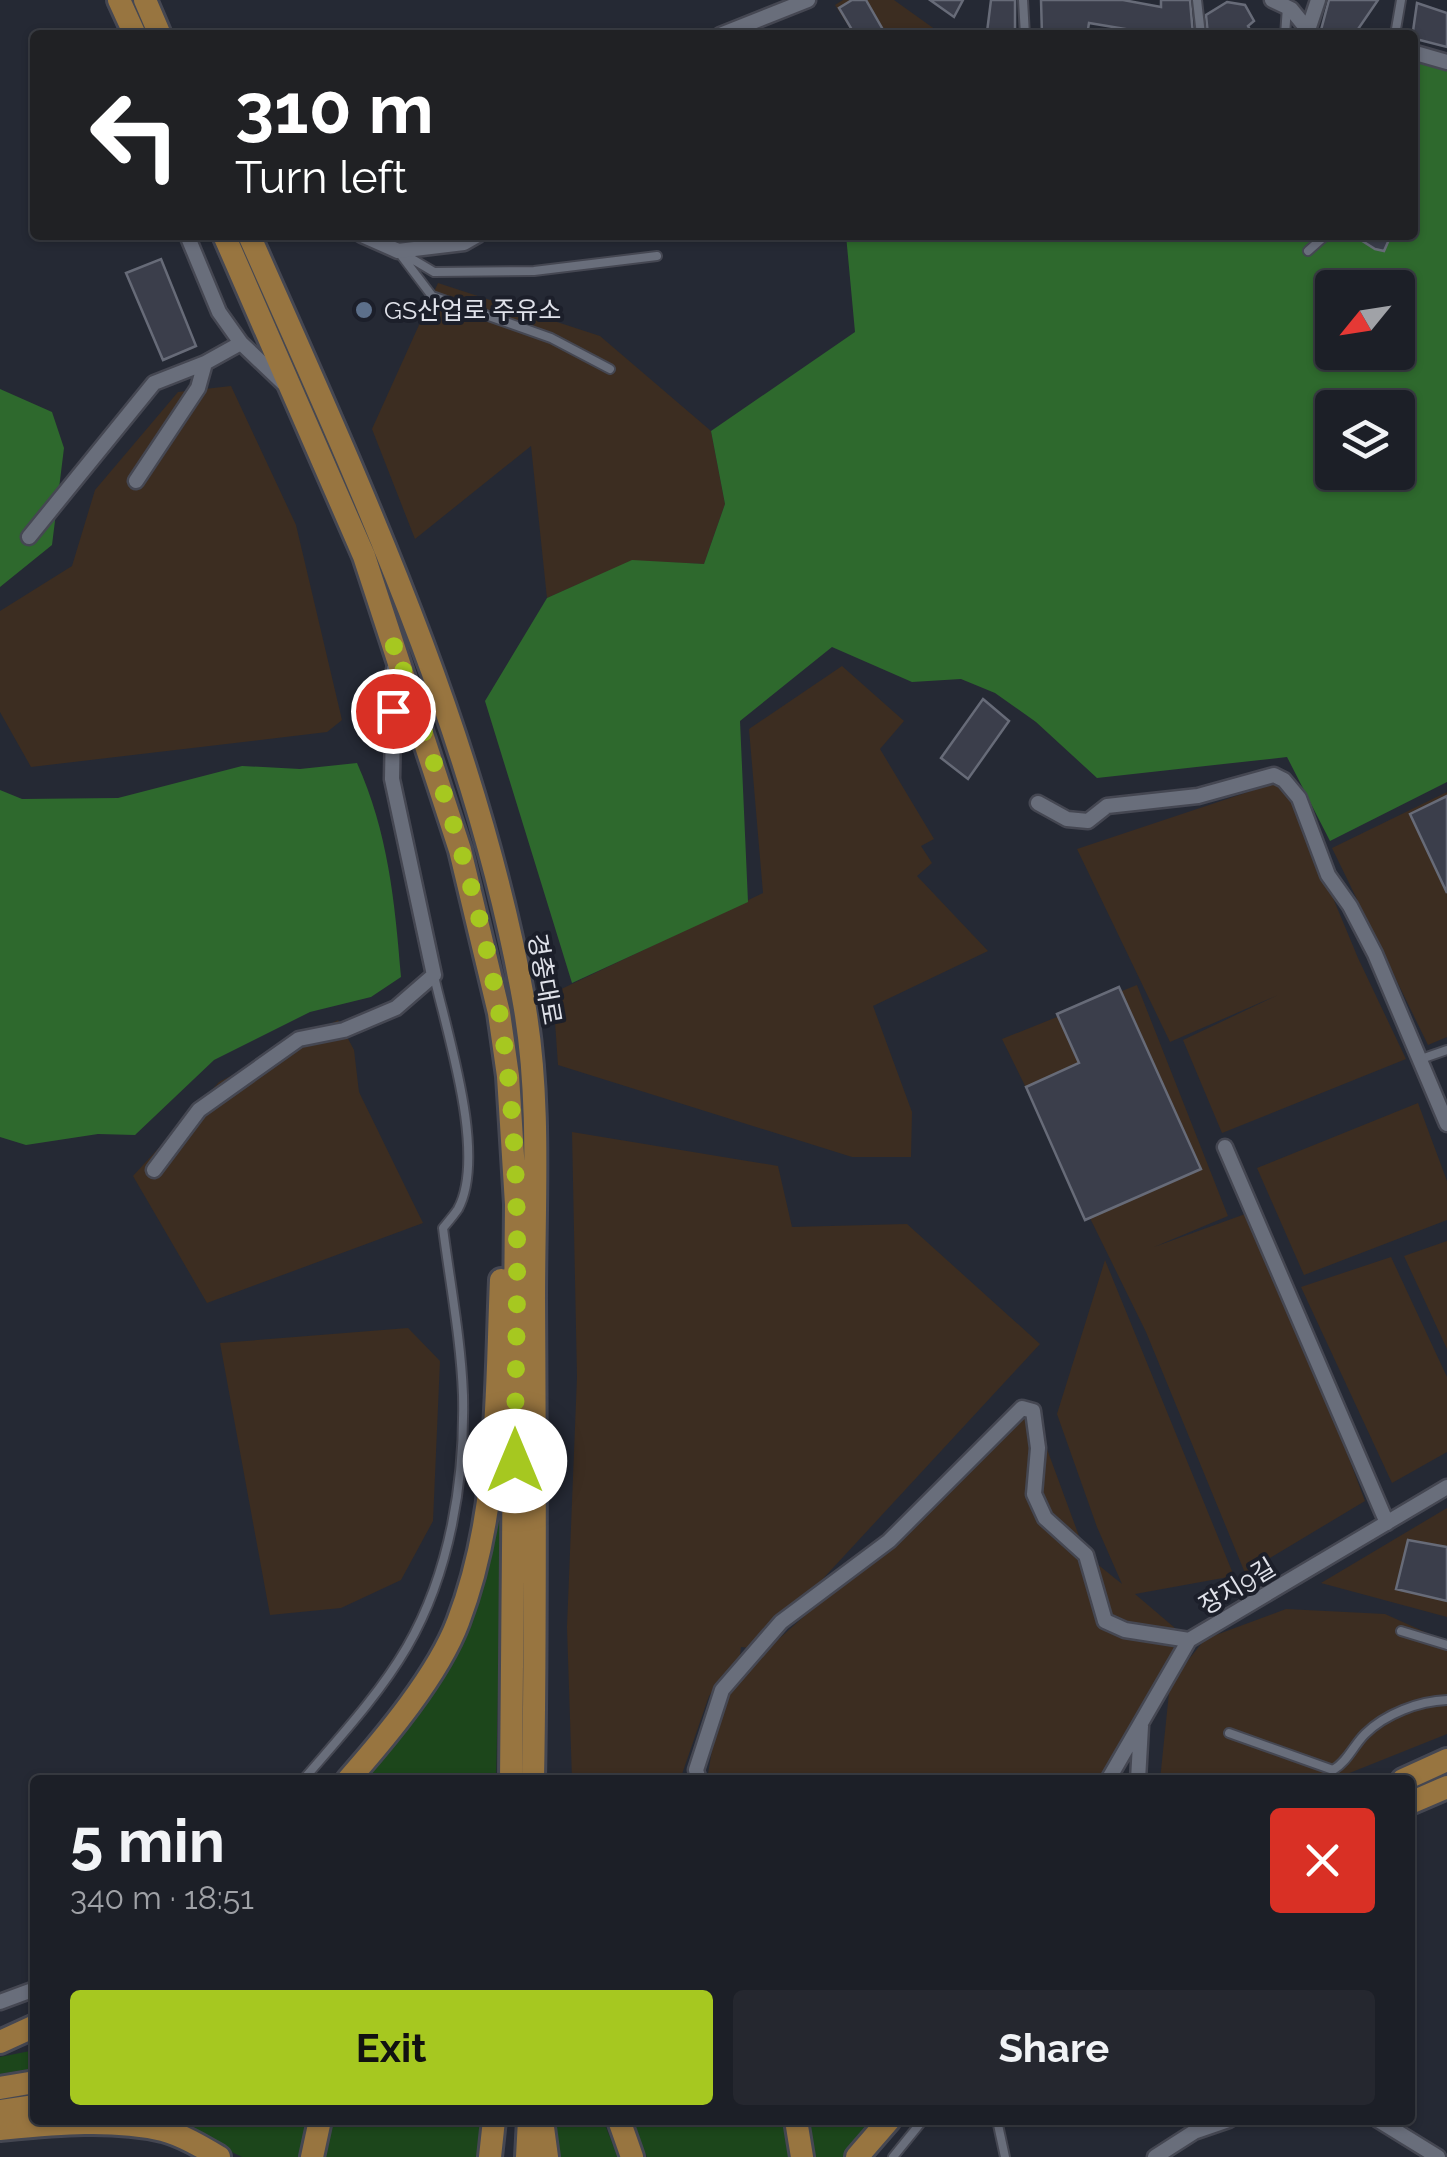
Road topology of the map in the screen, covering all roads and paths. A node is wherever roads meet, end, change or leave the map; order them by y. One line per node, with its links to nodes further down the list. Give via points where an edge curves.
1 (119, 0): 9 (main road)
2 (145, 0): 10 (main road)
3 (808, 0): 11 (street)
4 (1023, 0): 12 (lane)
5 (1197, 0): 13 (lane)
6 (1318, 0): 16 (street)
7 (1401, 0): 17 (lane)
8 (1280, 3): 14 (lane); 15 (street)
9 (133, 30)
10 (158, 30)
11 (733, 30)
12 (1025, 30)
13 (1201, 30)
14 (1284, 30)
15 (1308, 30)
16 (1310, 30)
17 (1396, 30)
18 (1418, 54): 19 (street)
19 (1447, 62)
20 (189, 240): 29 (street, via 219,312)
21 (226, 240): 32 (main road, 경충대로)
22 (250, 240): 49 (main road, 경충대로, via 418,626 508,926 524,1007 534,1134)
23 (373, 240): 27 (street)
24 (469, 240): 27 (street)
25 (1320, 240): 26 (lane)
26 (1308, 250)
27 (398, 251): 28 (lane, via 434,272 534,272); 31 (lane, via 432,296 551,338)
28 (657, 256)
29 (241, 343): 30 (street); 32 (street)
30 (205, 363): 33 (street, via 198,388); 34 (street, via 154,383)
31 (610, 369)
32 (296, 396): 35 (main road, 경충대로, via 358,538)
33 (136, 481)
34 (29, 537)
35 (394, 643): 37 (street, via 392,779); 40 (main road, 경충대로, via 460,850)
36 (1038, 804): 39 (street, via 1088,821 1107,806 1198,796 1274,775 1284,780 1299,798 1328,875 1375,954)
37 (434, 975): 43 (street, via 396,1008 300,1039 199,1110); 54 (lane, via 467,1144 467,1181 443,1228 463,1395 451,1534 407,1648)
38 (1447, 1050): 39 (lane)
39 (1421, 1059): 41 (street)
40 (508, 1076): 55 (main road, via 492,1472 482,1538 458,1623 436,1666); 56 (main road, 경충대로, via 516,1204)
41 (1447, 1124)
42 (1225, 1147): 45 (street)
43 (154, 1170)
44 (1447, 1488): 45 (street, 장지9길)
45 (1387, 1523): 47 (street, 장지9길)
46 (1401, 1631): 48 (lane)
47 (1189, 1640): 51 (street, 장지9길); 59 (street, via 1105,1621 1086,1555 1044,1518 1034,1494 1033,1411 1022,1408 889,1541 781,1622 758,1648 722,1690)
48 (1447, 1645)
49 (536, 1649): 57 (main road, 경충대로); 58 (main road)
50 (1447, 1700): 52 (lane, via 1413,1706 1368,1731 1333,1770)
51 (1141, 1719): 60 (street, 장지9길); 61 (street)
52 (1229, 1733)
53 (1447, 1760): 62 (main road)
54 (307, 1775)
55 (352, 1775)
56 (511, 1775)
57 (533, 1775)
58 (546, 1775)
59 (698, 1775)
60 (1111, 1775)
61 (1138, 1775)
62 (1414, 1775)
63 (1447, 1787): 64 (main road)
64 (1415, 1801)
65 (30, 1991): 66 (street)
66 (0, 2002)
67 (30, 2029): 69 (main road)
68 (30, 2040): 69 (main road)
69 (0, 2044)
70 (30, 2083): 71 (main road)
71 (0, 2088)
72 (30, 2107): 73 (main road)
73 (0, 2112)
74 (44, 2125): 88 (main road)
75 (120, 2125): 90 (main road, via 166,2131)
76 (319, 2125): 91 (main road)
77 (497, 2125): 92 (main road)
78 (498, 2125): 93 (main road)
79 (529, 2125): 94 (main road)
80 (543, 2125): 95 (main road)
81 (621, 2125): 96 (main road)
82 (797, 2125): 97 (main road)
83 (885, 2125): 98 (main road)
84 (919, 2125): 99 (lane)
85 (998, 2125): 89 (lane)
86 (1214, 2125): 100 (street)
87 (1386, 2125): 101 (street)
88 (0, 2129)
89 (1007, 2154)
90 (219, 2157)
91 (312, 2157)
92 (490, 2157)
93 (501, 2157)
94 (528, 2157)
95 (547, 2157)
96 (632, 2157)
97 (802, 2157)
98 (857, 2157)
99 (893, 2157)
100 (1155, 2157)
101 (1438, 2157)

